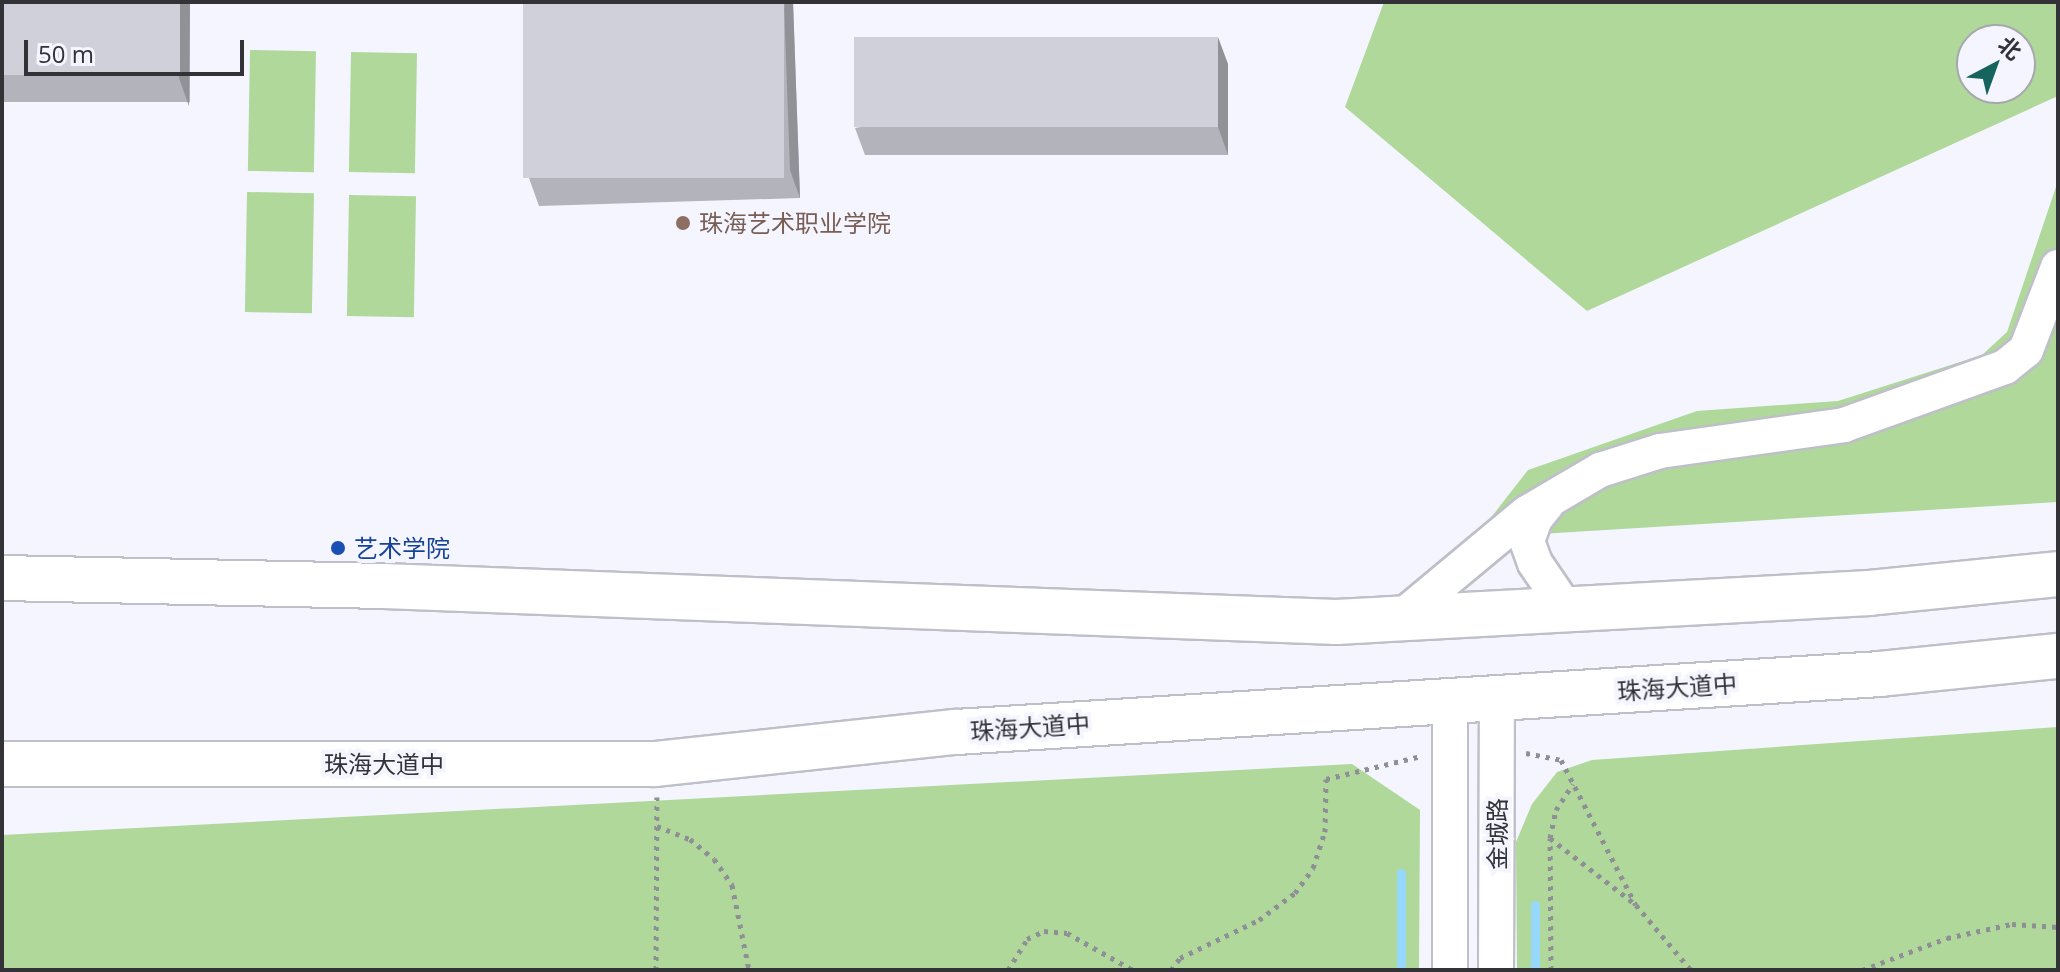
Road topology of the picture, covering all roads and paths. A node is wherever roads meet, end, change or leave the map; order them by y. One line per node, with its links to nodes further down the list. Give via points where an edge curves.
1 (2058, 267): 2 (street, via 2026,350 2005,367 1844,425 1660,451 1600,470)
2 (1553, 498): 5 (street, via 1535,519 1527,541); 6 (street, via 1527,513)
3 (2058, 574): 5 (highway)
4 (2, 578): 6 (highway)
5 (1569, 613): 6 (highway)
6 (1398, 620)
7 (2058, 656): 9 (highway, 珠海大道中, via 1880,674)
8 (1450, 699): 9 (highway, 珠海大道中); 10 (street, 金城路); 13 (highway, 珠海大道中, via 956,732)
9 (1497, 699): 25 (street, 金城路)
10 (1450, 749): 23 (path, via 1326,779 1325,832 1313,868 1295,893 1259,920 1180,958); 24 (street, 金城路)
11 (1561, 760): 14 (path)
12 (2, 764): 13 (highway, 珠海大道中)
13 (655, 764): 15 (path)
14 (1573, 784): 16 (path, via 1556,810); 17 (path)
15 (657, 826): 19 (path); 20 (path, via 690,839 714,859 732,885)
16 (1550, 838): 17 (path); 26 (path)
17 (1636, 905): 27 (path)
18 (2058, 927): 28 (path, via 2012,924 1947,938)
19 (656, 970)
20 (749, 970)
21 (1008, 970): 22 (path, via 1027,939 1044,931 1067,933)
22 (1133, 970)
23 (1171, 970)
24 (1450, 970)
25 (1496, 970)
26 (1551, 970)
27 (1691, 970)
28 (1862, 970)

